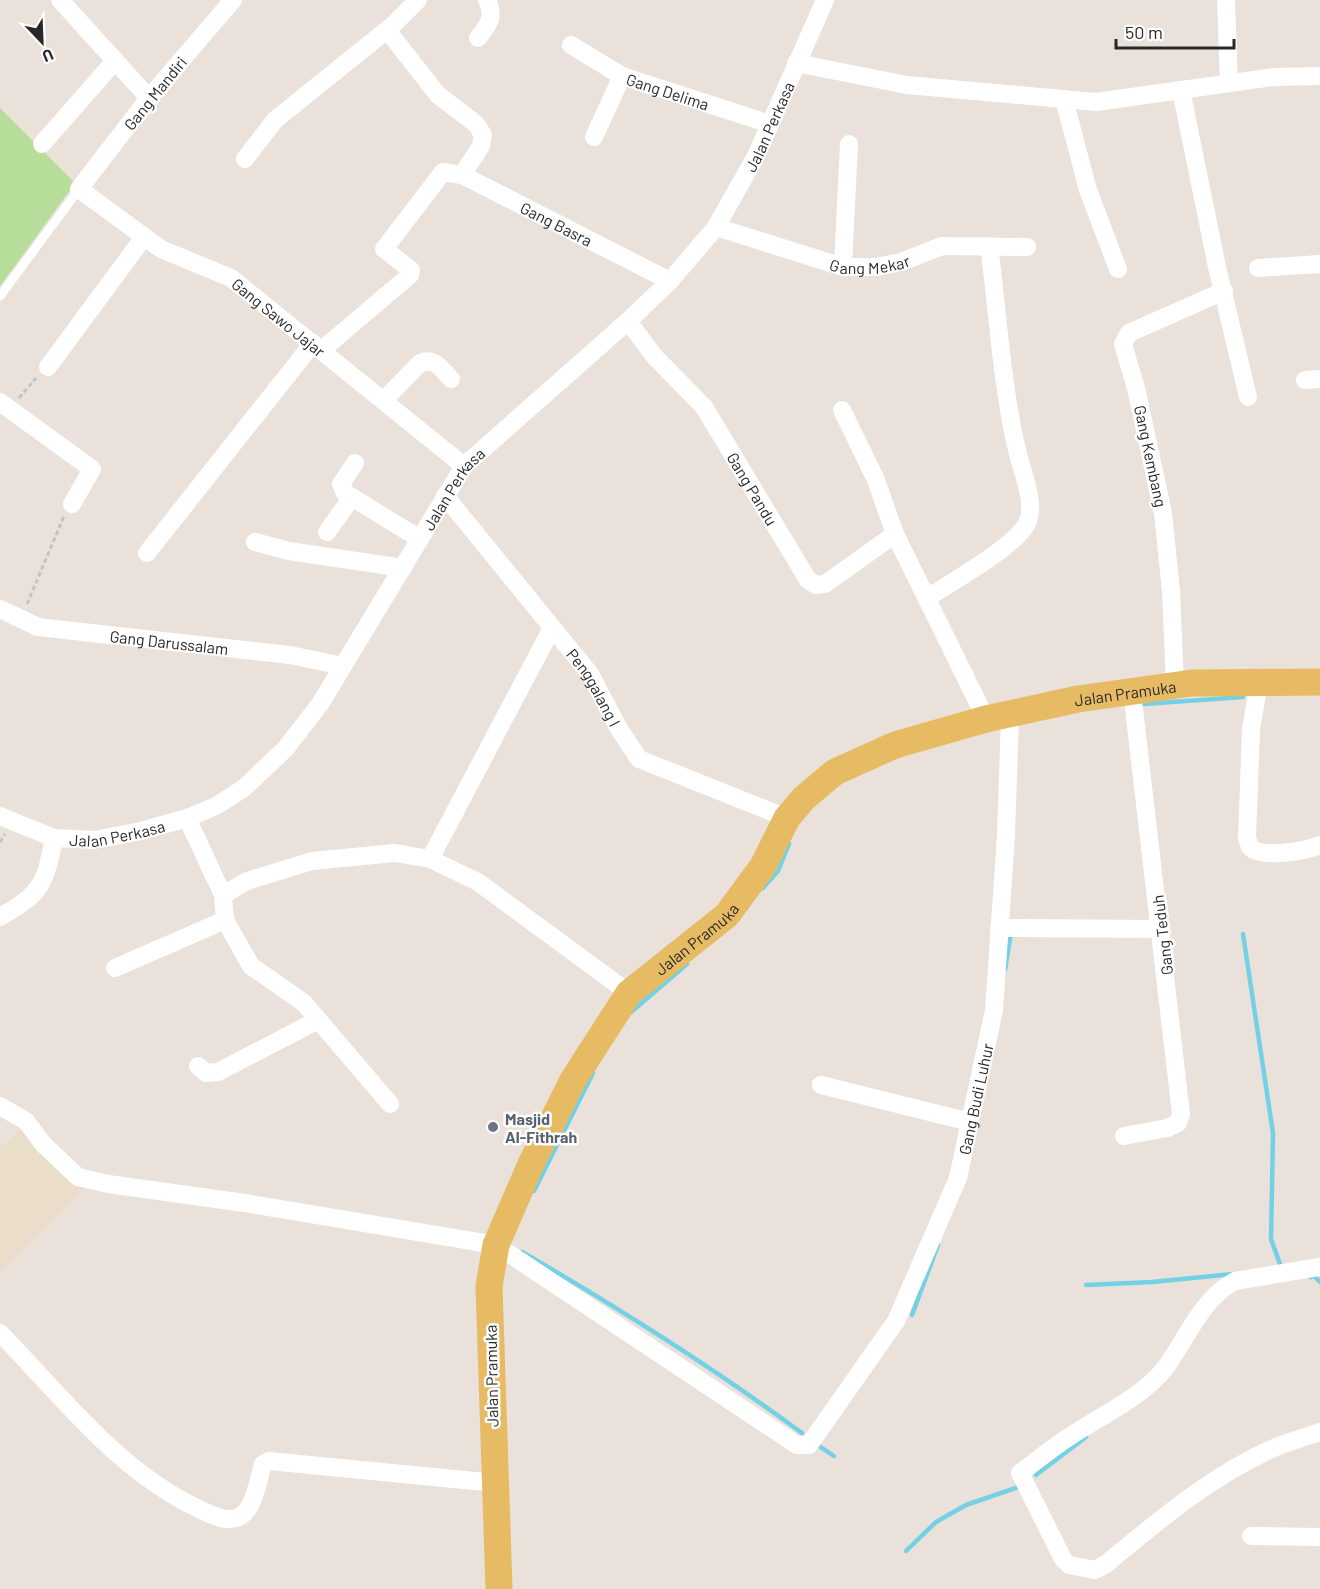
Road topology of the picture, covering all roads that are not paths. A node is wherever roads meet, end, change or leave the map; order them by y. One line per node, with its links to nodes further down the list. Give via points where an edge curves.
1 (60, 0): 10 (street)
2 (233, 0): 16 (street, Gang Mandiri)
3 (418, 0): 7 (street)
4 (487, 0): 8 (street, via 492,19)
5 (825, 0): 11 (street, Jalan Perkasa)
6 (1226, 0): 14 (street)
7 (387, 30): 22 (street, via 275,120); 23 (street, via 438,95 476,124 483,135 481,146)
8 (478, 38)
9 (571, 45): 12 (street, Gang Delima)
10 (114, 62): 16 (street); 20 (street)
11 (796, 63): 17 (street, via 907,85); 18 (street, Jalan Perkasa)
12 (622, 76): 18 (street, Gang Delima); 19 (street)
13 (1320, 76): 14 (street)
14 (1229, 83): 15 (street)
15 (1181, 90): 17 (street, via 1096,102); 34 (street)
16 (149, 98): 24 (street, Gang Mandiri)
17 (1064, 99): 32 (street, via 1088,190)
18 (770, 124): 25 (street, Jalan Perkasa)
19 (594, 137)
20 (42, 144)
21 (849, 144): 30 (street)
22 (245, 159)
23 (462, 175): 33 (street, Gang Basra); 37 (street, Gang Basra, via 443,172 384,249 408,266 410,275)
24 (80, 189): 26 (street, Gang Sawo Jajar); 35 (lane)
25 (717, 226): 30 (street, Gang Mekar); 33 (street, Jalan Perkasa)
26 (144, 237): 37 (street, Gang Sawo Jajar, via 161,249 231,278); 38 (street)
27 (989, 246): 28 (street, Gang Mekar); 30 (street, Gang Mekar, via 942,246 901,262); 55 (street, via 1014,439 1030,516 1012,541)
28 (1027, 247)
29 (1320, 264): 31 (street)
30 (843, 267)
31 (1258, 268)
32 (1118, 269)
33 (670, 281): 36 (street, Jalan Perkasa)
34 (1224, 291): 40 (street); 61 (street, Gang Kembang, via 1129,333 1123,344 1163,513)
35 (0, 296)
36 (627, 321): 45 (street, Jalan Perkasa); 50 (street, Gang Pandu, via 654,356 704,407 808,580 816,585 825,584)
37 (318, 346): 41 (street, Gang Sawo Jajar); 53 (street)
38 (48, 367)
39 (451, 379): 41 (street, via 427,360)
40 (1248, 398)
41 (384, 400): 45 (street, Gang Sawo Jajar)
42 (5, 406): 48 (street, via 93,469)
43 (842, 410): 50 (street, via 876,480)
44 (355, 463): 47 (street, via 340,484)
45 (464, 466): 46 (street, Jalan Perkasa)
46 (445, 496): 51 (street, Jalan Perkasa); 57 (street, Penggalang I)
47 (352, 497): 49 (street); 51 (street)
48 (72, 504)
49 (327, 532)
50 (895, 534): 55 (street)
51 (420, 539): 54 (street, Jalan Perkasa)
52 (255, 542): 54 (street)
53 (147, 553)
54 (403, 568): 58 (street, Jalan Perkasa)
55 (927, 598): 63 (street)
56 (0, 609): 58 (street, Gang Darussalam, via 38,627 290,655)
57 (552, 628): 66 (street, Penggalang I, via 590,674 639,759); 69 (street)
58 (343, 666): 65 (street, Jalan Perkasa, via 286,748 244,788)
59 (1320, 682): 60 (main road, Jalan Pramuka)
60 (1259, 684): 61 (main road, Jalan Pramuka); 68 (street, via 1251,729 1247,838 1250,847 1261,854)
61 (1175, 686): 62 (main road, Jalan Pramuka)
62 (1132, 692): 63 (main road, Jalan Pramuka, via 1078,699); 74 (street, Gang Teduh)
63 (998, 717): 66 (main road, Jalan Pramuka, via 896,745 835,771); 73 (street, Gang Budi Luhur)
64 (0, 816): 67 (street, Jalan Perkasa)
65 (188, 818): 67 (street, Jalan Perkasa, via 94,840); 70 (street)
66 (787, 818): 76 (main road, Jalan Pramuka, via 763,866 727,915)
67 (54, 838): 71 (street, via 40,888 27,902)
68 (1320, 845)
69 (430, 859): 70 (street, via 395,853 312,861 247,881); 76 (street, via 478,882)
70 (224, 895): 72 (street)
71 (0, 917)
72 (225, 920): 75 (street); 77 (street, via 251,966 304,1004)
73 (999, 928): 74 (street); 82 (street, Gang Budi Luhur, via 994,1010)
74 (1161, 929): 83 (street, Gang Teduh, via 1181,1114 1178,1123 1167,1128)
75 (115, 968)
76 (629, 993): 84 (main road, Jalan Pramuka, via 573,1080)
77 (318, 1020): 78 (street, via 219,1072 206,1073); 80 (street)
78 (198, 1066)
79 (821, 1085): 82 (street)
80 (390, 1104)
81 (0, 1106): 84 (street, via 26,1121 43,1144 78,1177)
82 (970, 1122): 84 (street, Gang Budi Luhur, via 958,1178 896,1321 809,1445 797,1445)
83 (1124, 1136)
84 (496, 1245): 88 (main road, Jalan Pramuka, via 489,1286)
85 (1320, 1266): 87 (street, via 1235,1281 1225,1287 1164,1369 1129,1399 1020,1473 1063,1558 1069,1565 1095,1570 1216,1480 1275,1447)
86 (0, 1333): 88 (street, via 109,1449 175,1498 221,1519 238,1518 246,1512 263,1464 269,1461)
87 (1320, 1432)
88 (495, 1483): 91 (main road, Jalan Pramuka)
89 (1251, 1536): 90 (street)
90 (1320, 1537)
91 (499, 1589)

